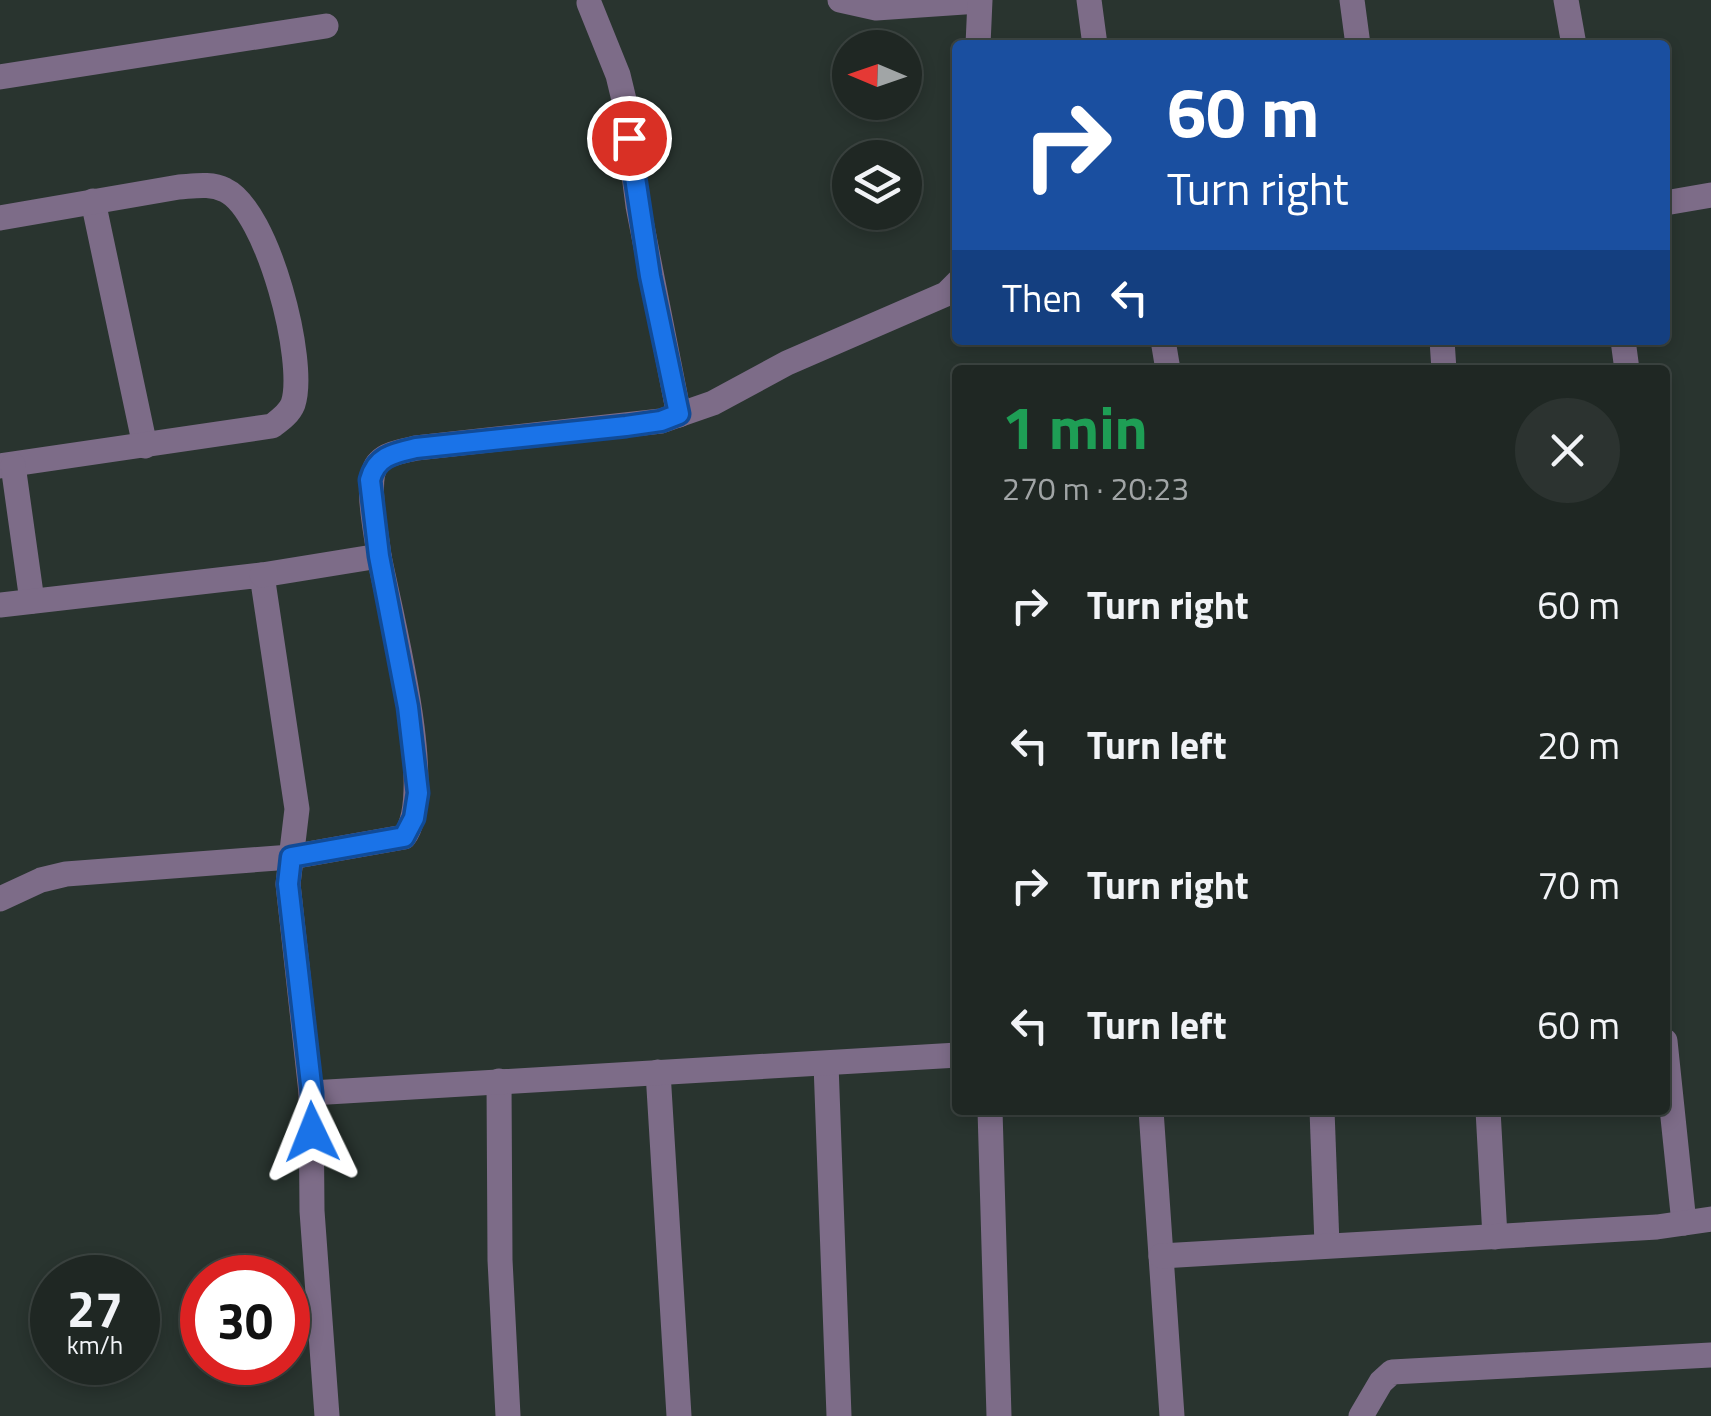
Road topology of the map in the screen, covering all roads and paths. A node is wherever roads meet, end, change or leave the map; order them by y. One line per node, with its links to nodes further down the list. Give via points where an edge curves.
1 (840, 0): 2 (street, via 876,8)
2 (979, 0): 8 (street)
3 (1089, 0): 9 (street)
4 (1352, 0): 10 (street)
5 (1566, 0): 11 (street)
6 (597, 1): 18 (street, via 625,104)
7 (326, 26): 12 (street)
8 (978, 40)
9 (1093, 40)
10 (1357, 40)
11 (1573, 40)
12 (0, 77)
13 (1711, 195): 15 (street)
14 (93, 201): 16 (street); 19 (street); 19 (street, via 204,185 225,190 254,220 286,314 294,376 287,414 272,426)
15 (1670, 202)
16 (0, 218)
17 (952, 288): 18 (street)
18 (679, 414): 21 (street, via 416,448 383,458 370,480)
19 (144, 446): 20 (street)
20 (6, 466): 23 (street)
21 (379, 556): 22 (street); 25 (street, via 408,707 418,793 414,818 404,837)
22 (262, 575): 23 (street); 25 (street, via 296,809)
23 (32, 601): 24 (street)
24 (0, 605)
25 (291, 857): 26 (street, via 66,874); 32 (street, via 288,884)
26 (0, 899)
27 (952, 1055): 28 (street)
28 (826, 1064): 29 (street); 46 (street)
29 (658, 1072): 30 (street); 45 (street)
30 (499, 1081): 32 (street); 44 (street)
31 (1670, 1089): 38 (street)
32 (312, 1093): 43 (street, via 312,1211)
33 (990, 1115): 47 (street)
34 (1151, 1115): 41 (street)
35 (1322, 1115): 40 (street)
36 (1488, 1115): 39 (street)
37 (1711, 1220): 38 (street)
38 (1684, 1223): 39 (street)
39 (1495, 1237): 40 (street)
40 (1327, 1244): 41 (street)
41 (1161, 1256): 48 (street)
42 (1711, 1355): 49 (street, via 1392,1372)
43 (327, 1416)
44 (508, 1416)
45 (679, 1416)
46 (839, 1416)
47 (999, 1416)
48 (1172, 1416)
49 (1361, 1416)

